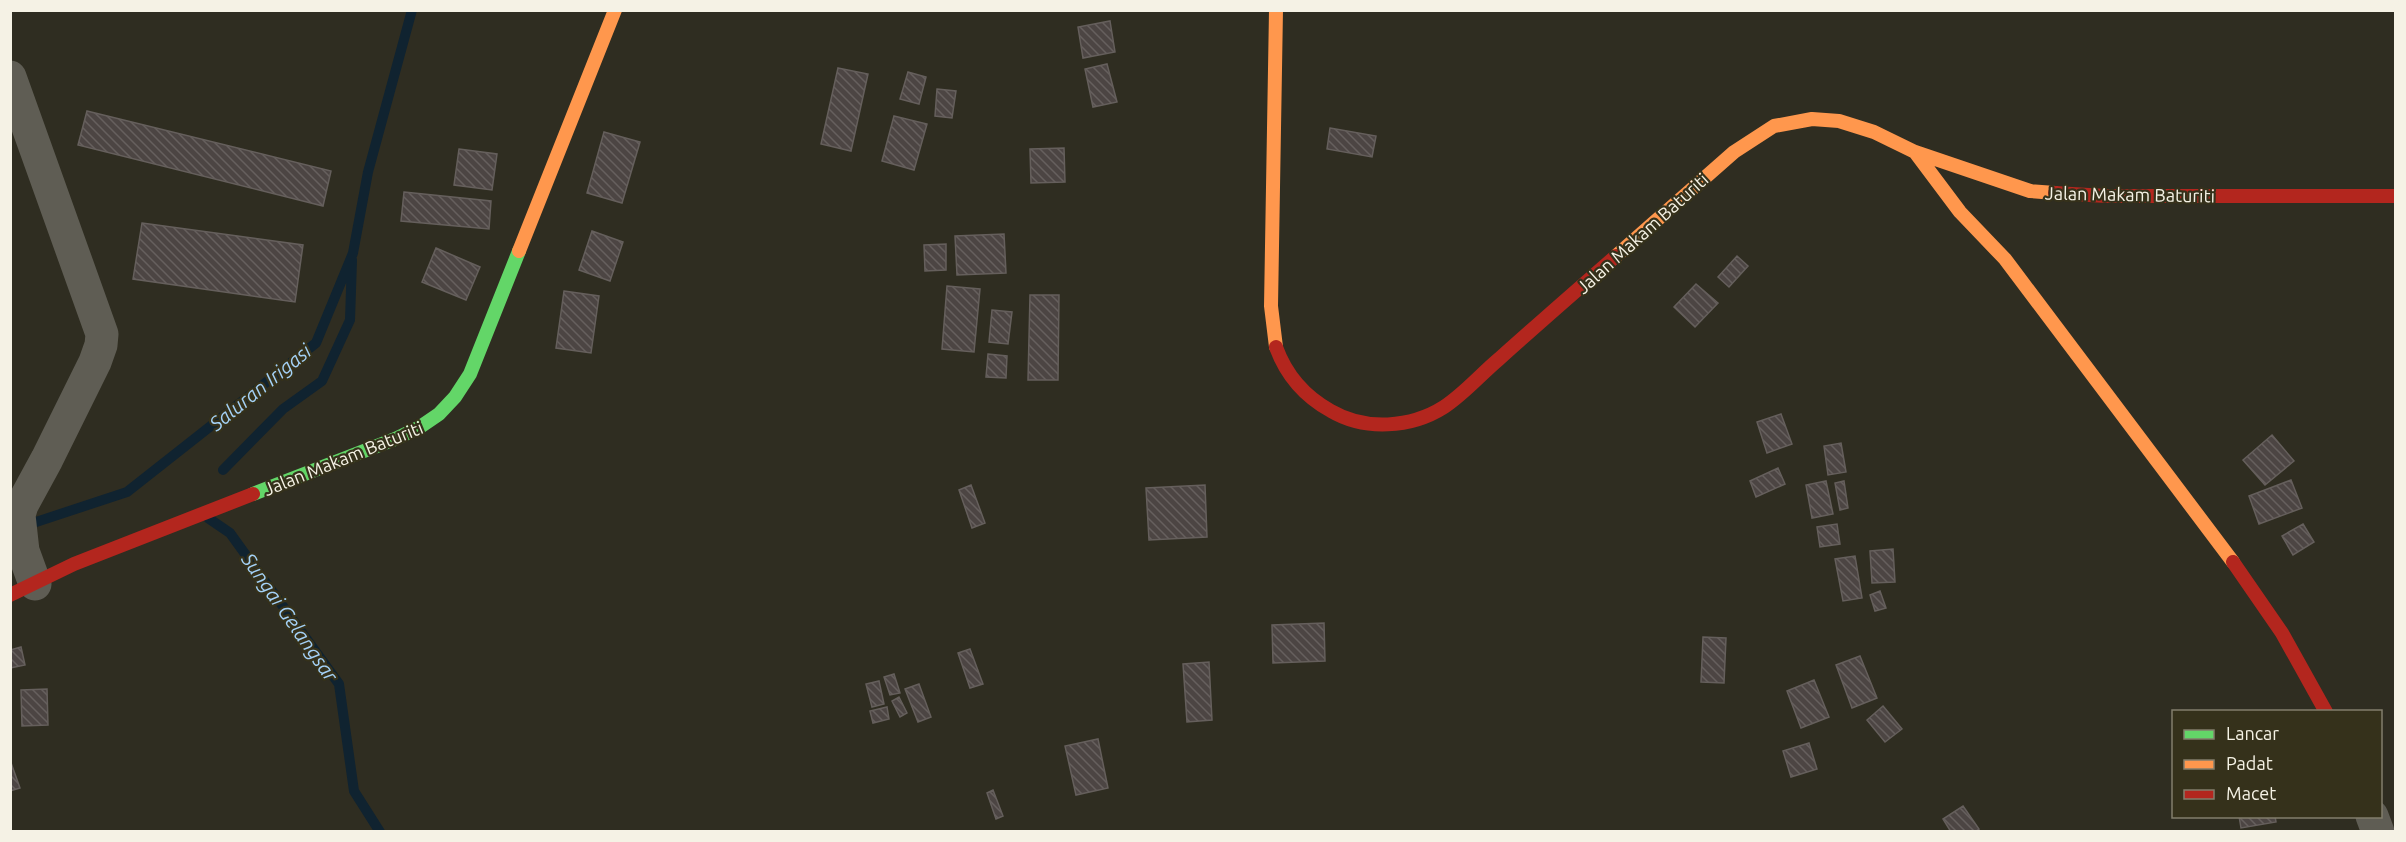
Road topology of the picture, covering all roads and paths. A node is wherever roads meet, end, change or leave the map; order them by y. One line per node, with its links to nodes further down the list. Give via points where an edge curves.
1 (615, 10): 6 (street, Jalan Makam Baturiti, via 470,374 448,407 395,439 74,564)
2 (1276, 10): 4 (street, Jalan Makam Baturiti, via 1271,306 1275,344 1304,393 1319,405 1354,421 1391,424 1428,415 1445,406 1734,152 1774,126 1812,119 1839,120)
3 (10, 77): 6 (street, Jalan Makam Baturiti, via 102,334 95,363 22,505 19,515)
4 (1915, 152): 5 (street, Jalan Makam Baturiti, via 2030,191 2058,194); 7 (street, via 1960,212 2005,259 2227,554 2282,633)
5 (2396, 196)
6 (23, 589)
7 (2325, 710)

